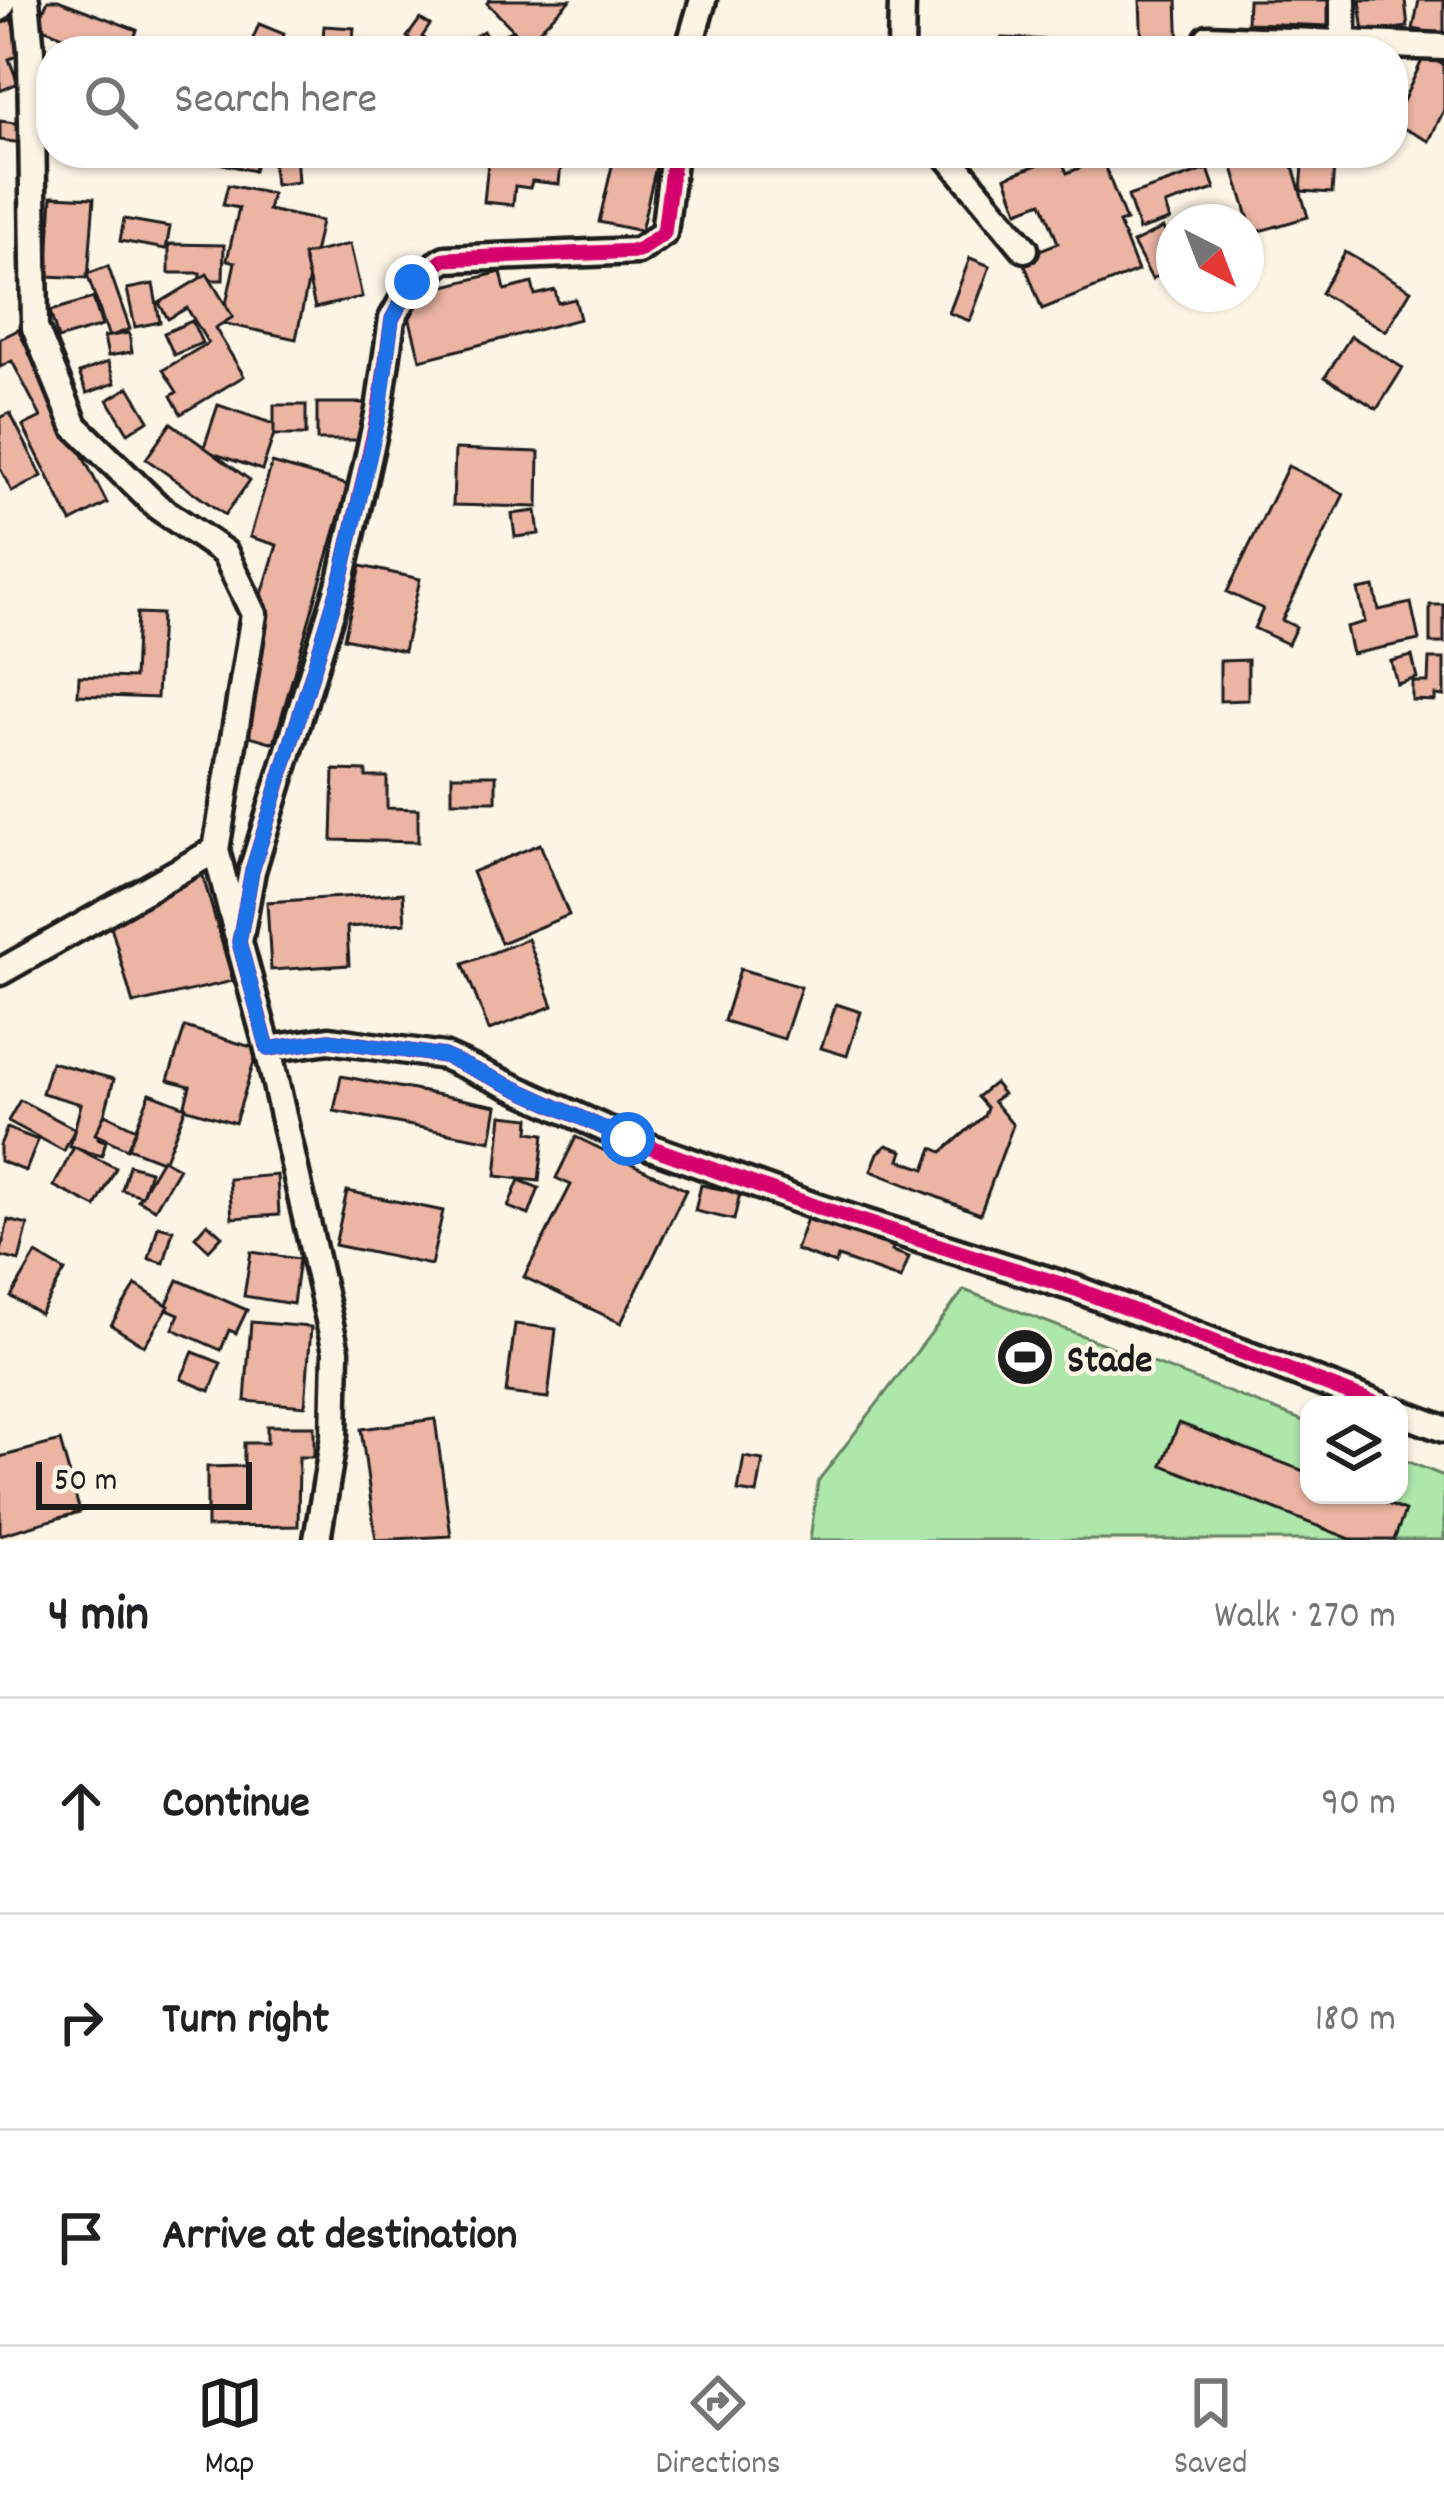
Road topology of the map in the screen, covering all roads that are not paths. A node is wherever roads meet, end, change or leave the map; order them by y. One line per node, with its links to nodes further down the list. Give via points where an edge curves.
1 (4, 0): 6 (street)
2 (26, 0): 15 (street, via 35,328 75,426 158,507 225,554 254,614)
3 (703, 0): 7 (street)
4 (902, 0): 8 (street)
5 (1343, 0): 9 (street)
6 (0, 8)
7 (692, 36)
8 (901, 36)
9 (1343, 36)
10 (1408, 47): 11 (street)
11 (1444, 47)
12 (672, 168): 16 (street, via 664,233 638,251 445,259 412,282 392,319 342,576 252,871)
13 (958, 168): 14 (street)
14 (1025, 249)
15 (216, 850): 16 (street); 17 (street)
16 (239, 942): 18 (street)
17 (0, 972)
18 (268, 1049): 19 (street, via 329,1040 444,1056 628,1139 1076,1289); 22 (street, via 336,1351 334,1436)
19 (1356, 1396)
20 (1408, 1416): 21 (street)
21 (1444, 1430)
22 (317, 1540)

